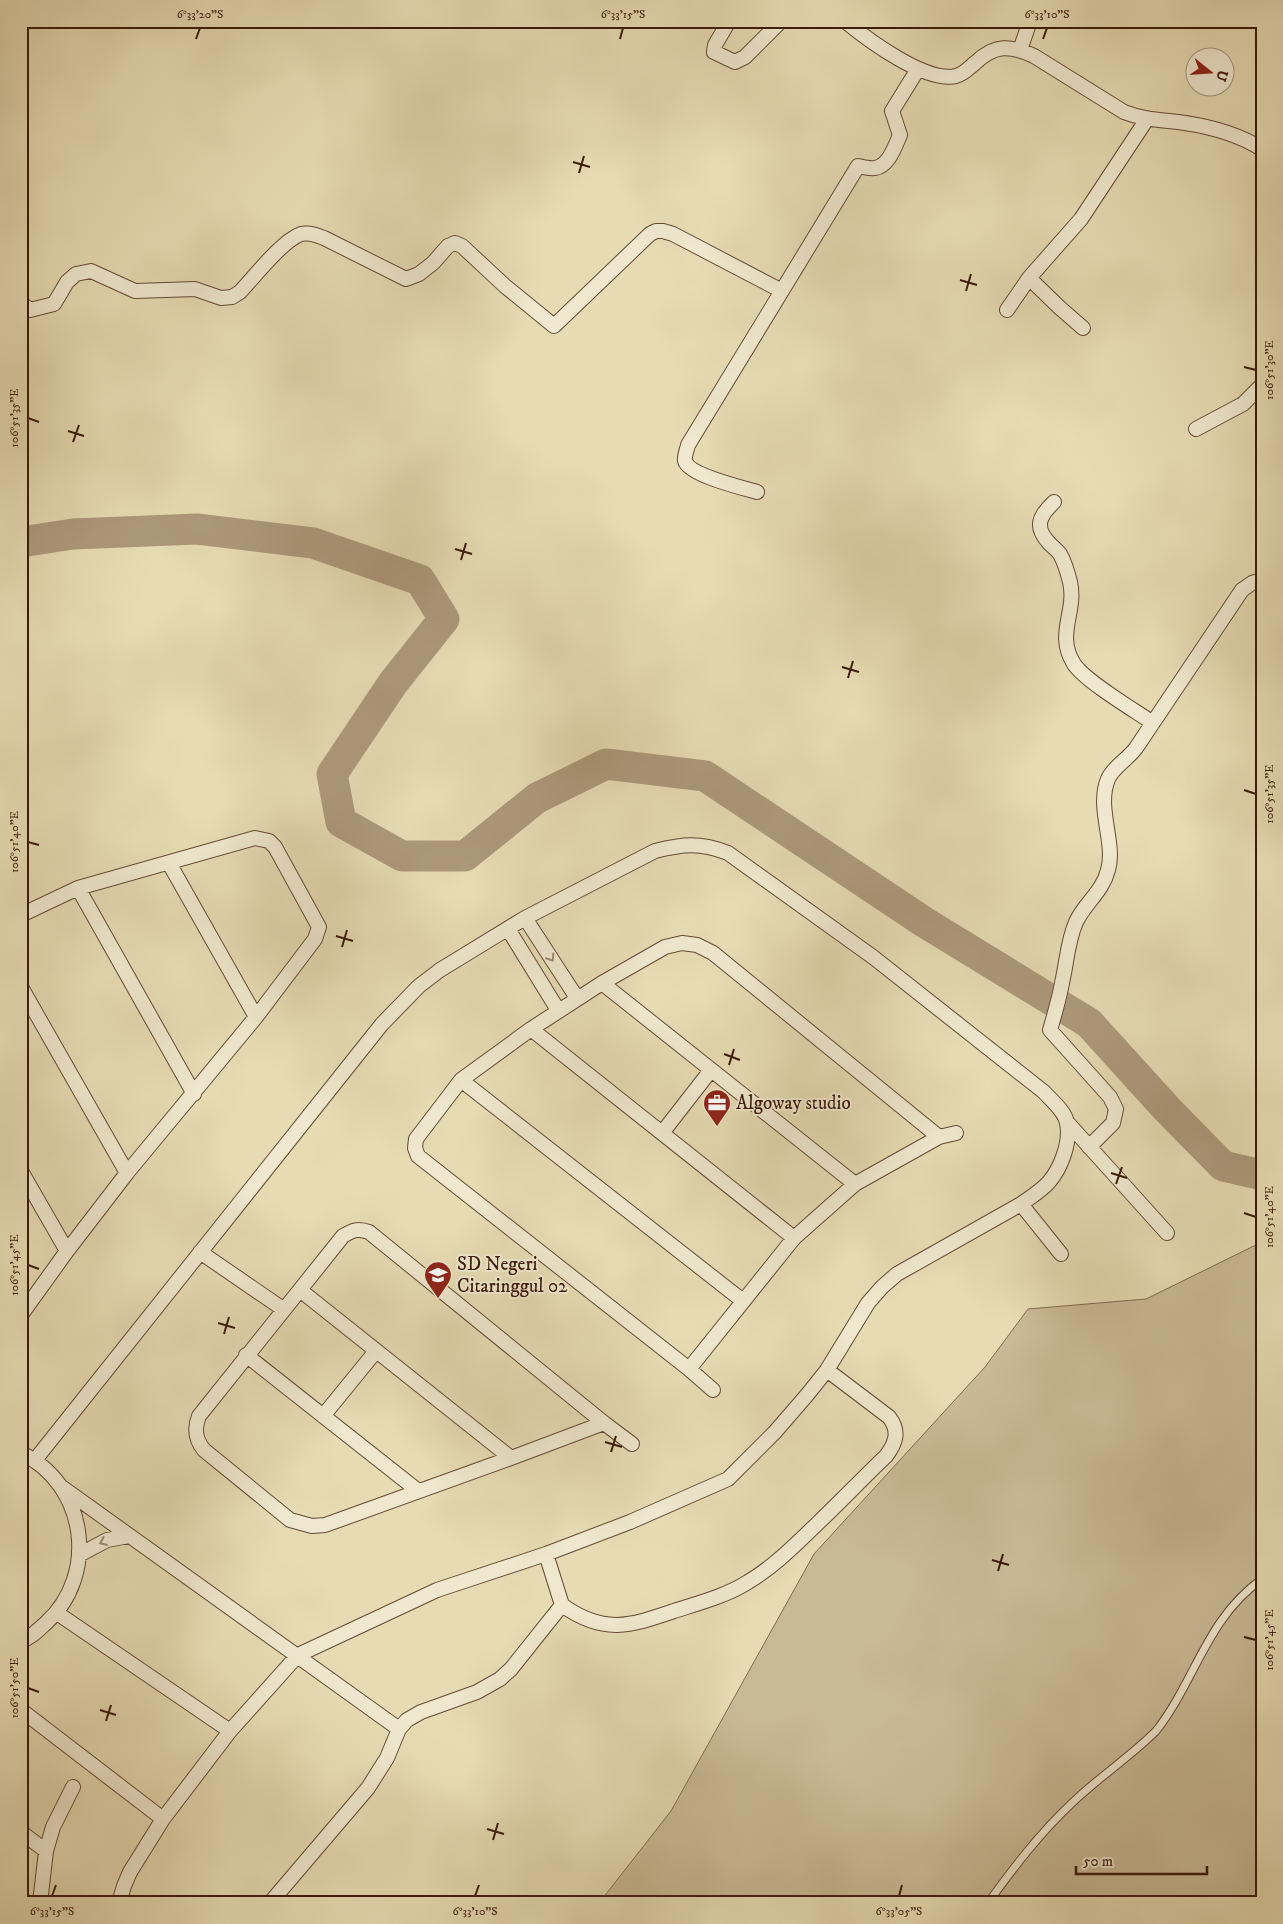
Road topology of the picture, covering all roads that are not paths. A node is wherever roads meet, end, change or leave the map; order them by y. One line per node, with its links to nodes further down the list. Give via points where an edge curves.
1 (730, 21): 2 (street, via 714,52 735,62)
2 (781, 21)
3 (845, 21): 6 (street)
4 (1030, 21): 5 (street)
5 (1020, 50): 6 (street, via 996,49 954,76); 7 (street, via 1124,112)
6 (918, 69): 10 (street, via 892,112 900,135 893,151 885,163 876,168 858,166)
7 (1147, 119): 8 (street, via 1216,129 1234,134); 9 (street, via 1081,219)
8 (1262, 149)
9 (1029, 278): 12 (street); 13 (street)
10 (782, 291): 11 (street, via 673,234 656,231 554,326 455,243 419,274 406,279 314,234 302,234 284,245 240,292 232,296 221,298 195,290 135,291 91,271 76,274 67,282 54,304 30,310); 16 (street, via 688,445 686,454 688,467)
11 (21, 303)
12 (1007, 310)
13 (1083, 328)
14 (1262, 384): 15 (street, via 1243,404)
15 (1196, 429)
16 (757, 492)
17 (1054, 502): 19 (street, via 1045,510 1039,525 1040,532 1060,553 1070,584 1072,603 1065,632 1068,654 1075,666 1089,678)
18 (1262, 580): 19 (street, via 1252,582 1242,590)
19 (1153, 723): 38 (street, via 1130,756 1108,779 1104,799 1109,866 1100,889 1084,907 1076,923 1050,1030 1110,1097 1116,1109 1113,1123)
20 (169, 863): 21 (street); 29 (street); 29 (street, via 263,838 275,847 317,920 319,927 315,939)
21 (78, 888): 22 (street); 33 (street)
22 (21, 915)
23 (525, 918): 24 (street); 27 (street, one-way to 27); 34 (street, via 655,852 695,844 713,847 728,853 873,957 1044,1092)
24 (508, 929): 28 (street); 46 (street, via 440,970 402,1002)
25 (602, 983): 27 (street); 31 (street); 37 (street, via 665,947 682,943 697,945 714,954)
26 (21, 987): 40 (street)
27 (577, 998): 28 (street)
28 (558, 1010): 30 (street)
29 (256, 1017): 33 (street)
30 (531, 1029): 32 (street); 35 (street)
31 (711, 1070): 35 (street); 41 (street)
32 (461, 1080): 49 (street); 54 (street, via 416,1139 418,1156)
33 (194, 1094): 40 (street)
34 (1067, 1122): 38 (street); 42 (street, via 1068,1137 1058,1168 1049,1182)
35 (662, 1132): 44 (street)
36 (956, 1133): 37 (street)
37 (938, 1137): 41 (street)
38 (1089, 1147): 43 (street)
39 (21, 1170): 45 (street)
40 (127, 1173): 45 (street)
41 (855, 1184): 44 (street)
42 (1021, 1204): 47 (street); 55 (street, via 897,1274 868,1303)
43 (1167, 1233)
44 (794, 1238): 49 (street)
45 (66, 1251): 51 (street)
46 (200, 1252): 50 (street); 62 (street)
47 (1061, 1254)
48 (300, 1290): 50 (street); 52 (street); 58 (street, via 343,1236 360,1229 369,1232)
49 (743, 1301): 54 (street)
50 (283, 1310): 53 (street)
51 (21, 1315)
52 (376, 1351): 57 (street); 61 (street)
53 (246, 1355): 57 (street); 64 (street, via 199,1416 196,1425 198,1443 290,1520 312,1526 325,1525)
54 (689, 1370): 56 (street)
55 (827, 1370): 66 (street, via 775,1432 728,1479); 69 (street, via 889,1417 895,1425 895,1440 886,1456 770,1568 722,1595 636,1624 599,1623)
56 (713, 1390)
57 (323, 1416): 64 (street)
58 (604, 1423): 59 (street); 61 (street)
59 (632, 1444)
60 (21, 1453): 62 (street)
61 (511, 1458): 64 (street)
62 (35, 1460): 63 (street)
63 (63, 1488): 65 (street); 67 (street, via 74,1512 80,1538)
64 (417, 1490)
65 (129, 1536): 67 (street, one-way to 67, via 107,1540); 72 (street)
66 (546, 1554): 69 (street); 72 (street, via 437,1590)
67 (79, 1555): 70 (street, via 71,1590)
68 (1262, 1578): 83 (lane, via 1233,1605 1212,1631 1167,1717 1156,1731 1050,1824)
69 (562, 1605): 74 (street, via 500,1679 477,1692 414,1715)
70 (57, 1613): 71 (street); 75 (street)
71 (21, 1642)
72 (298, 1655): 74 (street); 75 (street)
73 (21, 1710): 77 (street)
74 (399, 1729): 82 (street, via 387,1758 368,1788)
75 (230, 1731): 77 (street)
76 (73, 1787): 79 (street)
77 (163, 1819): 81 (street, via 130,1872)
78 (21, 1832): 79 (street)
79 (46, 1851): 80 (street)
80 (40, 1903)
81 (119, 1903)
82 (270, 1903)
83 (988, 1903)

